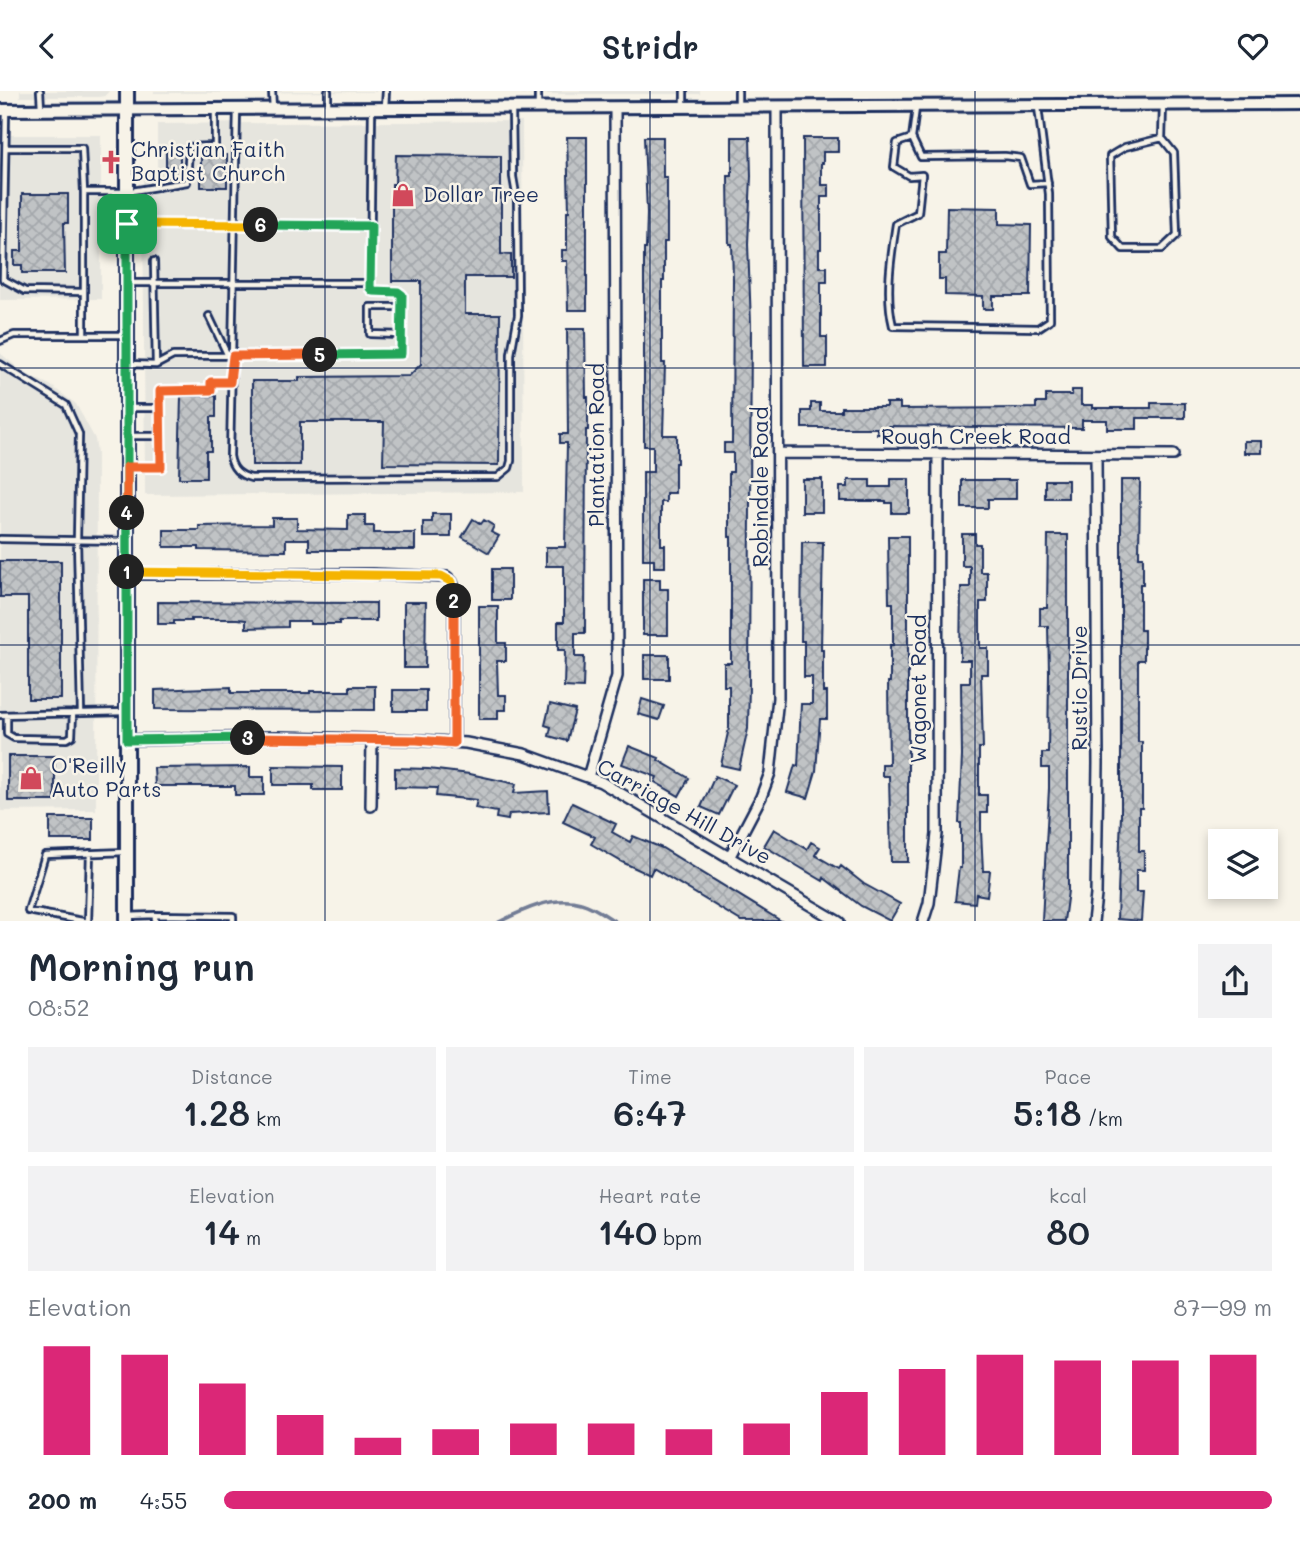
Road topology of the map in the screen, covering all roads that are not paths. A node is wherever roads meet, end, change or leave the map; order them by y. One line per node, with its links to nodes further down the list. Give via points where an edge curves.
1 (40, 91): 26 (lane)
2 (127, 91): 12 (main road)
3 (272, 91): 16 (lane)
4 (328, 91): 17 (lane)
5 (386, 91): 19 (lane)
6 (538, 91): 21 (lane)
7 (684, 91): 22 (lane)
8 (738, 91): 23 (lane)
9 (1300, 104): 10 (street)
10 (1163, 105): 11 (street); 29 (lane)
11 (1038, 106): 13 (street); 31 (lane)
12 (127, 107): 14 (street); 26 (street); 33 (main road)
13 (916, 107): 24 (street); 28 (lane)
14 (215, 108): 15 (street); 33 (lane, via 215,146 189,147 187,182)
15 (237, 108): 16 (street); 35 (lane)
16 (273, 108): 17 (street)
17 (328, 108): 18 (street)
18 (372, 108): 19 (street); 36 (lane)
19 (386, 108): 20 (street)
20 (512, 108): 21 (street); 53 (lane, via 518,314 511,355 511,465 503,475 246,476 231,463)
21 (538, 108): 27 (street)
22 (684, 108): 23 (street); 27 (street)
23 (738, 108): 24 (street)
24 (777, 108): 58 (street, Robindale Road)
25 (3, 109): 26 (street); 30 (lane)
26 (41, 109)
27 (615, 109): 75 (street, Plantation Road, via 617,676)
28 (912, 138): 31 (lane, via 921,157 1021,158 1030,184); 31 (lane, via 897,143 895,155 894,167 909,176 922,176 918,213 896,224 891,255 893,326 1038,328 1050,320)
29 (1161, 138): 29 (lane, via 1125,146 1110,156 1112,237 1123,249 1162,249 1177,235 1174,153)
30 (6, 148): 32 (lane, via 82,148); 42 (lane, via 3,279 25,291)
31 (1048, 183)
32 (84, 192): 33 (lane); 42 (lane)
33 (127, 192): 34 (main road)
34 (127, 224): 35 (lane); 38 (main road)
35 (233, 225): 36 (lane); 41 (lane)
36 (371, 226): 40 (lane)
37 (154, 261): 39 (lane)
38 (127, 283): 39 (lane); 46 (main road)
39 (155, 283): 41 (lane); 52 (lane)
40 (370, 283): 41 (lane); 43 (lane, via 373,291 400,292)
41 (233, 284): 49 (lane)
42 (84, 292): 45 (lane)
43 (402, 307): 47 (lane); 47 (lane, via 370,307 370,334)
44 (209, 316): 49 (lane)
45 (84, 335): 46 (lane); 48 (lane, via 14,335)
46 (127, 335): 50 (main road)
47 (402, 335): 49 (lane, via 398,355)
48 (2, 340)
49 (231, 356): 52 (lane, via 171,356); 53 (lane)
50 (127, 364): 52 (lane); 54 (main road)
51 (0, 365): 64 (lane, via 66,405 79,434)
52 (156, 365)
53 (230, 382): 55 (lane, via 211,382 211,390 160,391)
54 (127, 408): 55 (lane); 56 (main road)
55 (160, 408): 57 (lane)
56 (127, 436): 57 (lane); 62 (main road)
57 (160, 436): 62 (lane, via 161,467)
58 (779, 453): 59 (street, Rough Creek Road); 79 (street, Robindale Road, via 775,739 761,797)
59 (938, 454): 60 (street, Rough Creek Road); 87 (street, Wagonet Road, via 937,834)
60 (1096, 455): 61 (street, Rough Creek Road); 88 (street, Rustic Drive, via 1098,763)
61 (1173, 455)
62 (127, 467): 65 (main road)
63 (0, 540): 64 (lane)
64 (76, 540): 65 (lane); 69 (lane)
65 (127, 541): 66 (main road)
66 (127, 574): 67 (main road); 74 (street, via 446,577 454,587)
67 (127, 712): 69 (lane); 73 (main road)
68 (73, 713): 69 (lane); 71 (lane); 71 (lane, via 72,736 66,739 14,738 7,734)
69 (81, 713)
70 (0, 715): 71 (lane)
71 (8, 715)
72 (372, 739): 73 (street, Carriage Hill Drive); 74 (street, Carriage Hill Drive); 76 (street)
73 (127, 740): 77 (main road)
74 (454, 743): 75 (street, Carriage Hill Drive, via 524,754)
75 (588, 777): 79 (street, Carriage Hill Drive)
76 (371, 806)
77 (127, 852): 78 (lane); 81 (main road)
78 (90, 853): 82 (lane, via 44,855 28,911); 83 (lane)
79 (730, 856): 86 (street, Carriage Hill Drive)
80 (155, 915): 81 (lane); 84 (lane); 85 (lane, via 233,916)
81 (127, 919)
82 (83, 921)
83 (88, 921)
84 (155, 921)
85 (233, 921)
86 (837, 921)
87 (923, 921)
88 (1093, 921)

